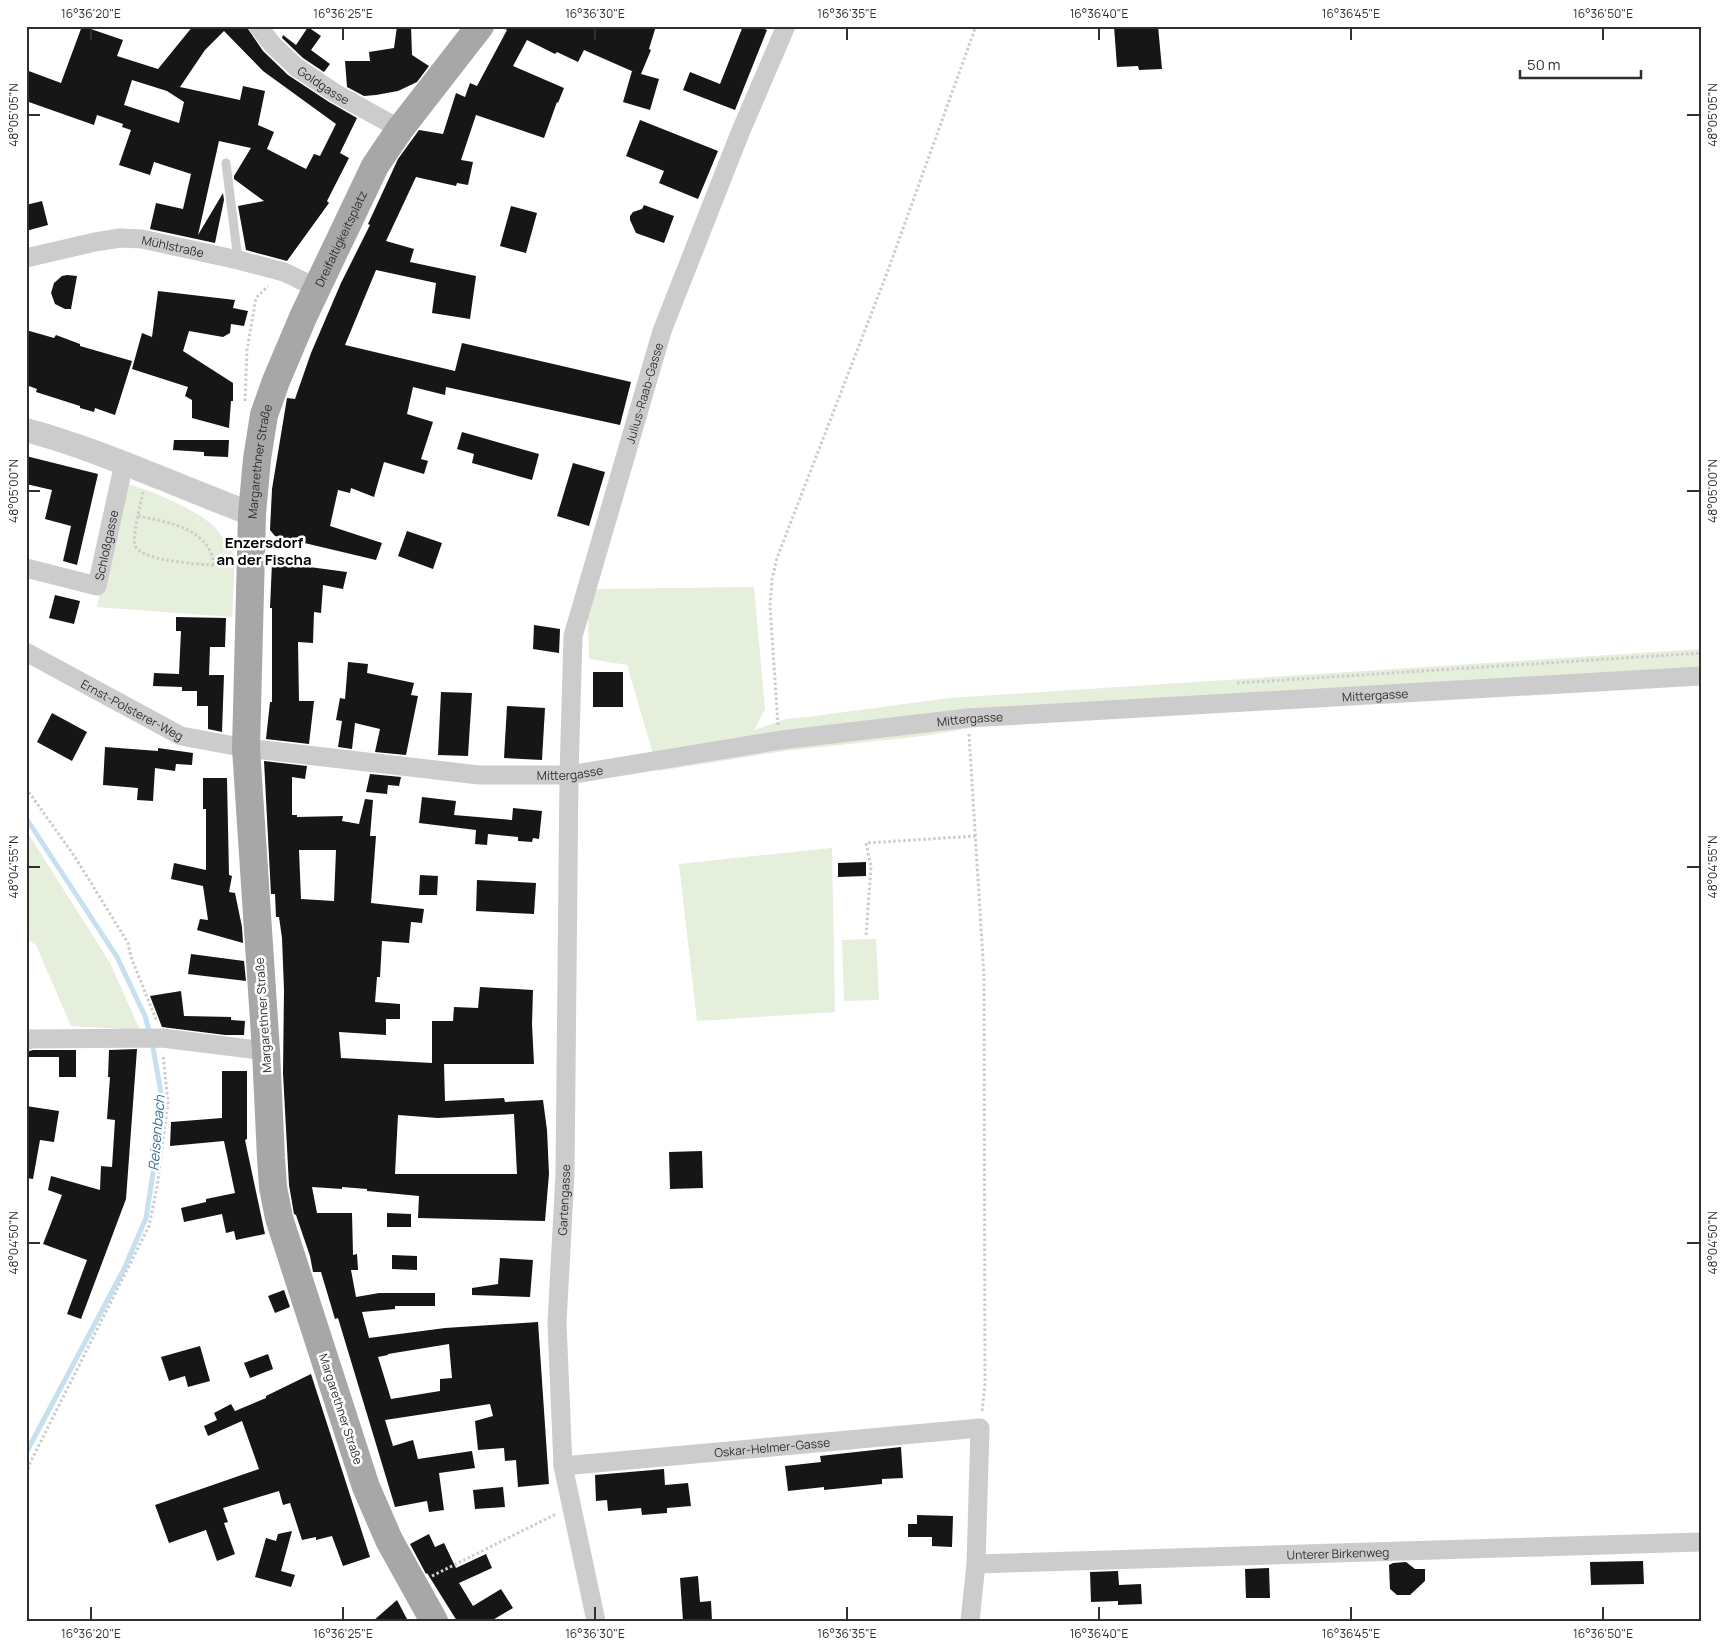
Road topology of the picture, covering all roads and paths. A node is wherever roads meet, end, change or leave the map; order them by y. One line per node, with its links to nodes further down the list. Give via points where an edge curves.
1 (258, 26): 5 (street, Goldgasse, via 296,67)
2 (480, 26): 5 (main road, Dreifaltigkeitsplatz)
3 (786, 26): 26 (street, Julius-Raab-Gasse, via 662,331 573,636)
4 (976, 26): 24 (path, via 887,273 777,558 770,606)
5 (400, 129): 9 (main road, Dreifaltigkeitsplatz, via 375,166)
6 (226, 163): 8 (lane)
7 (26, 258): 8 (street, Mühlstraße, via 120,238 142,239)
8 (238, 260): 9 (street, Mühlstraße, via 284,272)
9 (317, 288): 11 (main road, Dreifaltigkeitsplatz)
10 (256, 298): 12 (path, via 247,350)
11 (276, 381): 16 (main road, Margarethner Straße, via 264,415)
12 (244, 409)
13 (26, 430): 14 (street)
14 (124, 463): 16 (street); 20 (street, Schloßgasse, via 97,586)
15 (144, 486): 17 (path)
16 (252, 514): 25 (main road, Margarethner Straße)
17 (138, 516): 18 (path, via 192,532 207,544); 18 (path, via 134,539 140,552 174,561)
18 (214, 564): 19 (path)
19 (239, 566)
20 (26, 568)
21 (26, 652): 25 (street, Ernst-Polsterer-Weg, via 181,736)
22 (1701, 676): 23 (street, Mittergasse)
23 (968, 718): 24 (street, Mittergasse); 28 (path)
24 (781, 740): 26 (street, Mittergasse)
25 (246, 748): 26 (street, Mittergasse, via 479,776); 32 (main road, Margarethner Straße)
26 (569, 775): 34 (street, Gartengasse, via 565,1174 557,1323)
27 (26, 788): 30 (path, via 76,857 128,943)
28 (976, 836): 29 (path, via 866,843 871,867); 33 (path, via 984,976 985,1075 985,1384)
29 (866, 935)
30 (162, 1038): 31 (street); 32 (street); 35 (path, via 168,1102 149,1226 29,1465)
31 (26, 1041)
32 (266, 1051): 39 (main road, Margarethner Straße, via 273,1187 279,1218 366,1487)
33 (980, 1428): 34 (street, Oskar-Helmer-Gasse); 38 (street)
34 (563, 1466): 36 (street, Gartengasse)
35 (26, 1479)
36 (572, 1506): 39 (path); 41 (street, Gartengasse)
37 (1701, 1542): 38 (street, Unterer Birkenweg)
38 (976, 1564): 42 (street)
39 (413, 1585): 40 (main road, Margarethner Straße)
40 (434, 1621)
41 (596, 1621)
42 (970, 1621)

